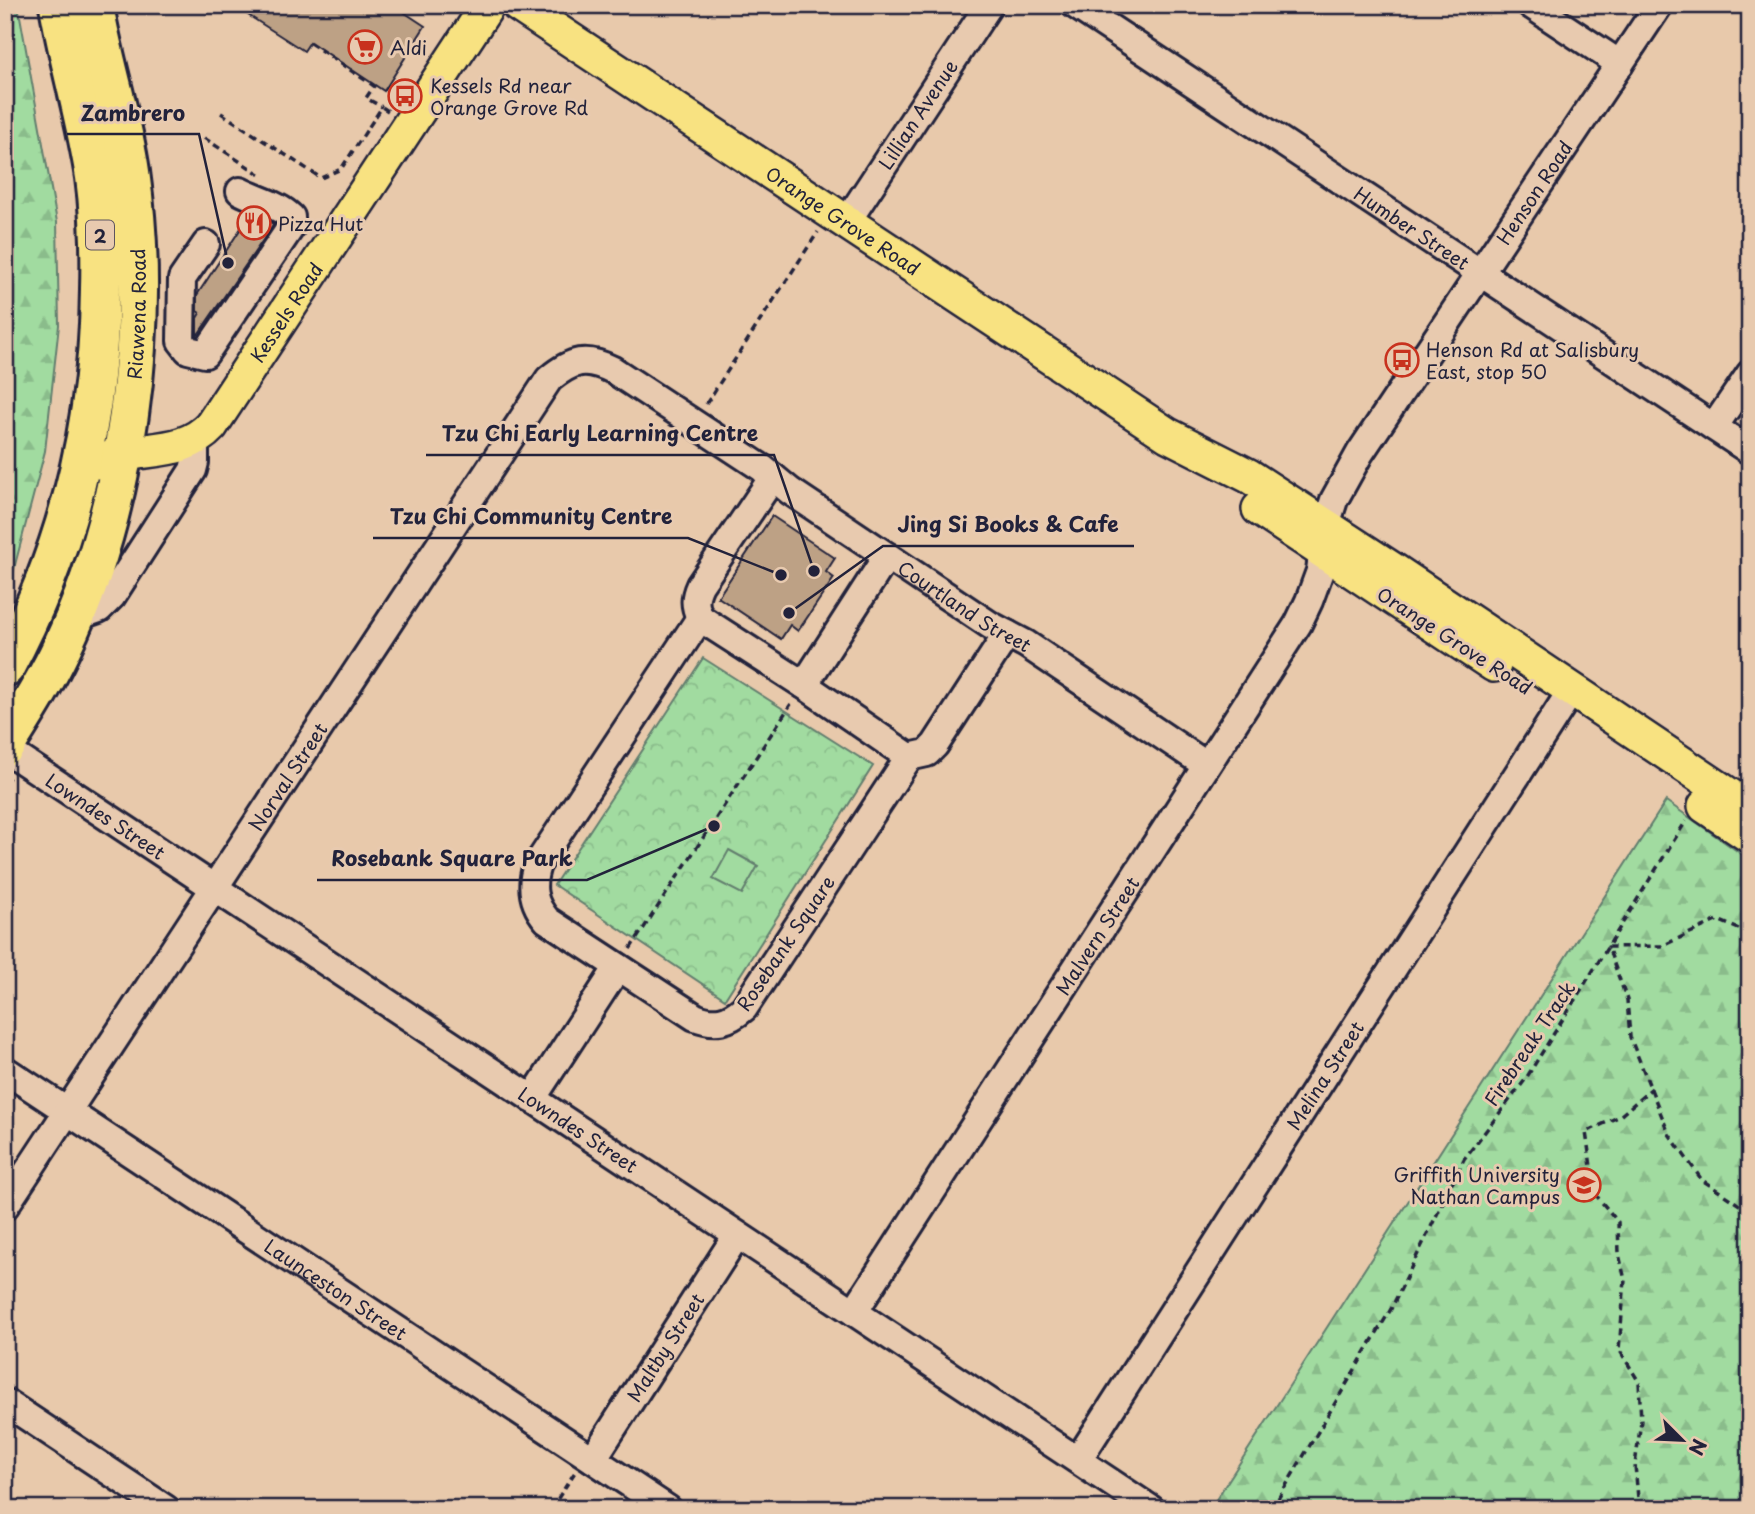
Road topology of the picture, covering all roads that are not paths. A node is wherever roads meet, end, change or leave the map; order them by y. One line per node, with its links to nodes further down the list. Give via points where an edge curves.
1 (59, 5): 20 (highway, Riawena Road / 2, via 87,135 100,229 97,370)
2 (94, 5): 19 (highway, Riawena Road / 2, via 125,144 138,257 138,338)
3 (488, 5): 17 (main road, Kessels Road, via 219,416)
4 (518, 5): 11 (main road, Orange Grove Road)
5 (989, 5): 11 (street, Lillian Avenue)
6 (1075, 5): 13 (street, Humber Street)
7 (1531, 5): 9 (street)
8 (1659, 5): 9 (street, Henson Road)
9 (1620, 64): 13 (street, Henson Road)
10 (240, 191): 12 (street, via 281,208 292,217 291,227 205,354 188,350 181,341 182,279)
11 (839, 218): 22 (main road, Orange Grove Road, via 1168,435 1249,476)
12 (206, 244)
13 (1482, 273): 16 (street, Humber Street); 22 (street, Henson Road, via 1360,453 1334,499)
14 (582, 361): 21 (street, Courtland Street, via 598,362 613,370); 35 (street, Norval Street, via 565,366 549,379)
15 (1750, 374): 16 (street)
16 (1714, 427): 18 (street, Humber Street)
17 (195, 439): 19 (main road, Kessels Road, via 169,449); 24 (street, via 192,470 112,596 99,610)
18 (1750, 451)
19 (122, 454): 20 (main road, Kessels Road); 24 (highway, Riawena Road / 2, via 106,524)
20 (82, 468): 27 (highway, 2, via 52,564)
21 (773, 477): 23 (street, Courtland Street); 25 (street, via 700,585 695,608)
22 (1324, 539): 29 (main road, Orange Grove Road); 32 (street, Malvern Street, via 1318,579 1298,624)
23 (887, 556): 26 (street, Courtland Street); 28 (street)
24 (76, 617): 30 (highway, 2)
25 (700, 618): 28 (street); 36 (street, Rosebank Square, via 533,877 532,893 547,920)
26 (1006, 634): 31 (street, Rosebank Square, via 935,745 927,753); 32 (street, Courtland Street)
27 (5, 667)
28 (804, 685): 31 (street)
29 (1566, 699): 33 (main road, Orange Grove Road); 34 (main road, Orange Grove Road); 45 (street, Melina Street)
30 (5, 748): 35 (street, Lowndes Street)
31 (909, 757): 36 (street, Rosebank Square, via 744,1008 733,1018 708,1022 695,1017)
32 (1206, 765): 42 (street, Malvern Street)
33 (1750, 809)
34 (1750, 836)
35 (214, 888): 38 (street, Lowndes Street); 39 (street, Norval Street)
36 (618, 967): 38 (street)
37 (5, 1070): 39 (street, Launceston Street)
38 (532, 1098): 41 (street, Lowndes Street)
39 (68, 1111): 40 (street, Norval Street); 44 (street, Launceston Street)
40 (5, 1206)
41 (737, 1235): 42 (street, Lowndes Street); 44 (street, Maltby Street)
42 (854, 1312): 45 (street, Lowndes Street)
43 (5, 1402): 46 (street)
44 (593, 1458): 47 (street, Launceston Street)
45 (1078, 1460): 48 (street, Lowndes Street)
46 (166, 1509)
47 (668, 1509)
48 (1151, 1509)

